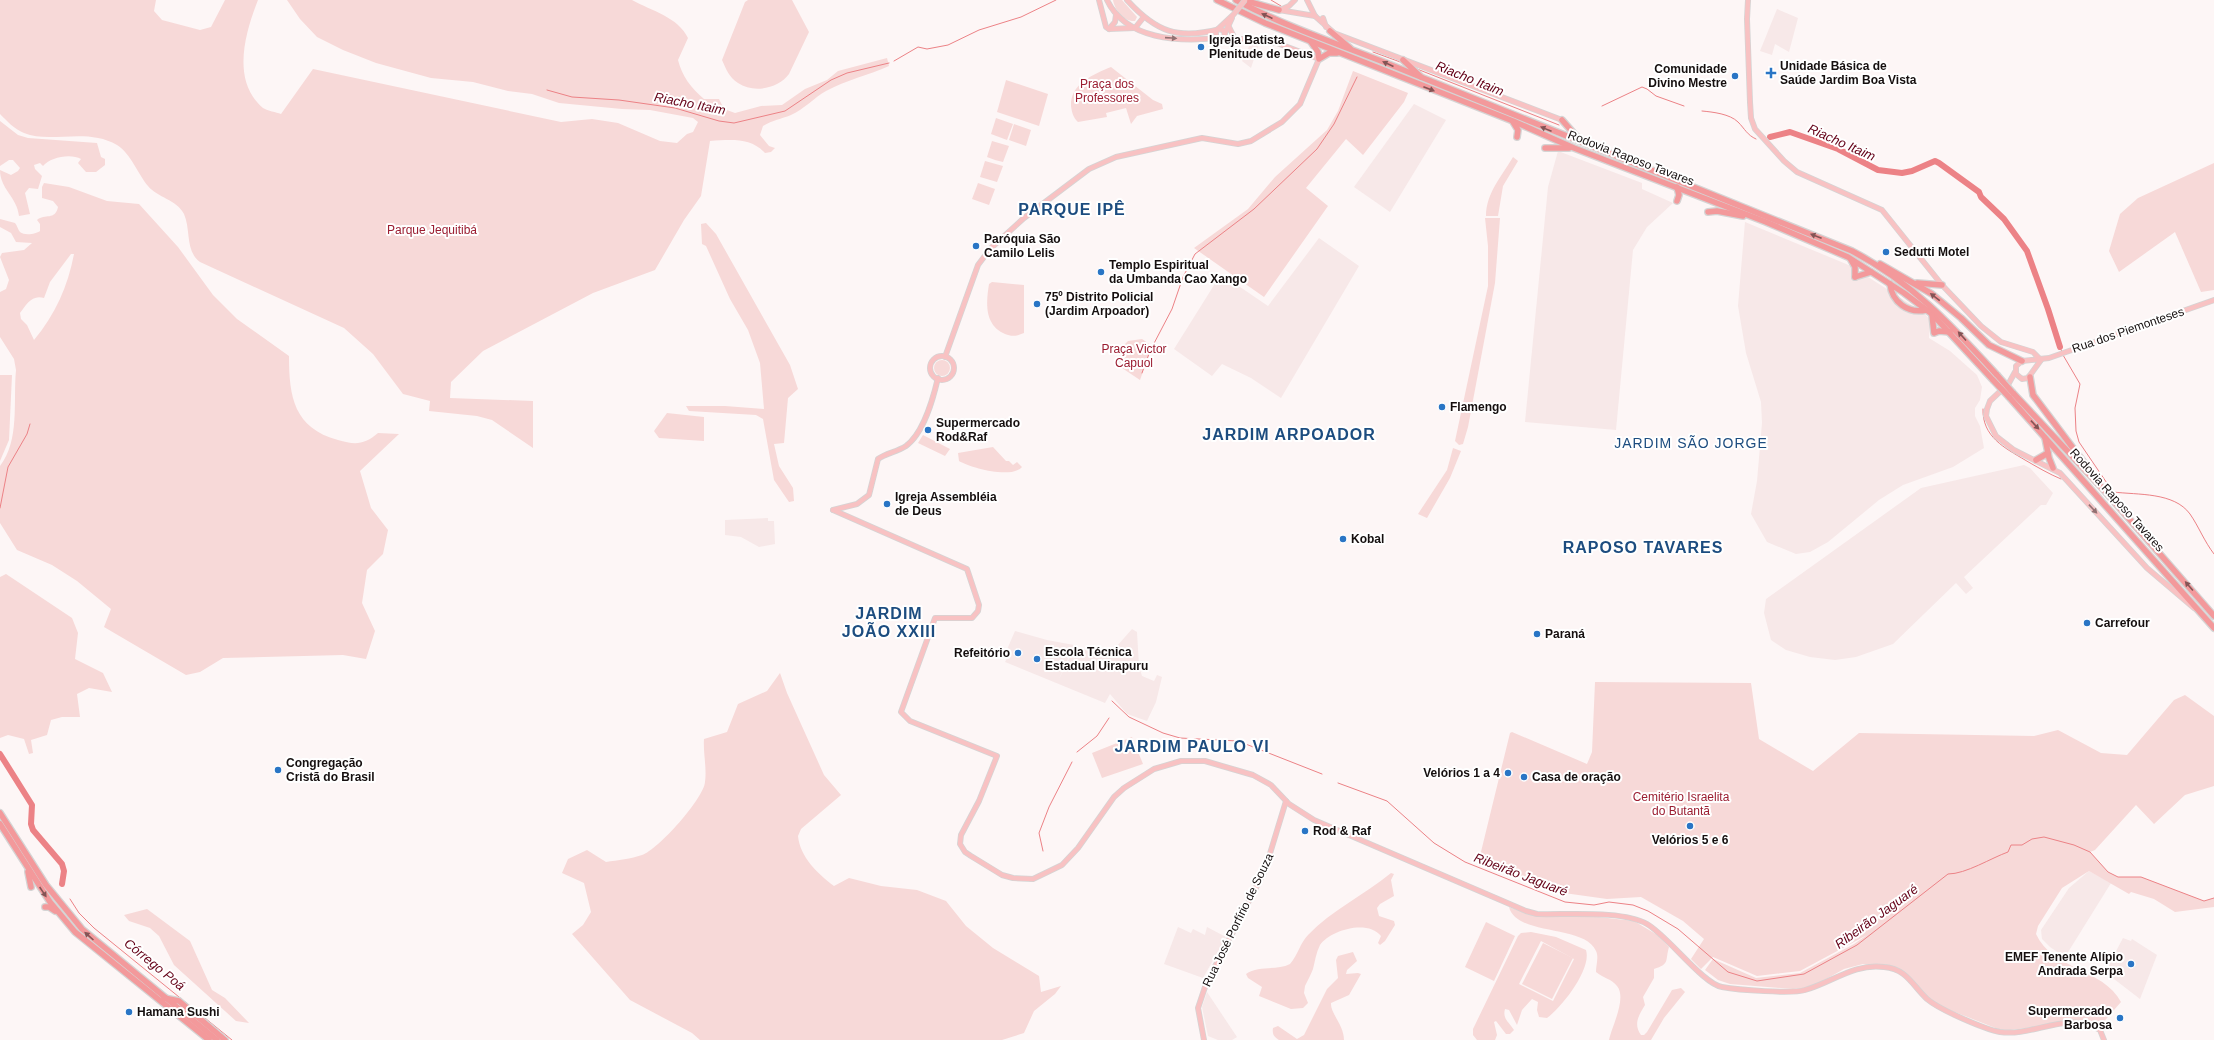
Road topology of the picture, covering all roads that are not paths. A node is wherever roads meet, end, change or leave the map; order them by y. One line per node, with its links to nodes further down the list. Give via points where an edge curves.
1 (1099, 0): 19 (main road, via 1103,23)
2 (1108, 0): 12 (main road)
3 (1127, 0): 14 (main road)
4 (1218, 0): 25 (highway, Rodovia Raposo Tavares, via 1265,23)
5 (1236, 0): 26 (highway, Rodovia Raposo Tavares, one-way to 5, via 1267,16)
6 (1244, 0): 10 (highway); 11 (main road, bridge)
7 (1294, 0): 10 (main road, via 1289,6)
8 (1307, 0): 13 (main road, Rodovia Raposo Tavares)
9 (1748, 0): 46 (main road, via 1750,102 1755,129 1784,161 1802,175 1882,210)
10 (1279, 10): 13 (main road)
11 (1234, 14): 16 (main road); 17 (main road)
12 (1116, 15): 18 (main road); 19 (main road, via 1115,22)
13 (1315, 16): 20 (main road, Rodovia Raposo Tavares)
14 (1143, 18): 18 (main road); 22 (main road, via 1171,31 1192,35)
15 (1324, 18): 20 (main road)
16 (1228, 25): 23 (main road); 24 (main road)
17 (1220, 26): 21 (main road); 22 (main road)
18 (1135, 28): 19 (main road); 23 (main road, one-way to 23, via 1164,38)
19 (1109, 29)
20 (1328, 30): 26 (highway); 29 (main road, Rodovia Raposo Tavares)
21 (1216, 32): 22 (main road); 23 (main road); 23 (main road, via 1222,30)
22 (1206, 33)
23 (1222, 36): 24 (main road)
24 (1235, 38): 28 (main road, via 1277,43)
25 (1309, 40): 27 (highway, Rodovia Raposo Tavares); 28 (highway, via 1317,49)
26 (1351, 49): 30 (highway, Rodovia Raposo Tavares, one-way to 26)
27 (1341, 53): 28 (highway, via 1329,53); 32 (highway, Rodovia Raposo Tavares, one-way to 32)
28 (1319, 59): 52 (main road, via 1300,104 1282,122 1251,141 1238,144 1202,138 1116,157 1089,169 1024,218 990,249 978,265)
29 (1405, 62): 30 (highway); 31 (main road, Rodovia Raposo Tavares)
30 (1424, 80): 36 (highway, Rodovia Raposo Tavares, one-way to 30)
31 (1562, 120): 36 (highway, via 1576,136 1594,145)
32 (1513, 122): 33 (highway, via 1518,130); 35 (highway, Rodovia Raposo Tavares)
33 (1517, 136)
34 (1545, 148): 35 (highway)
35 (1574, 148): 37 (highway, Rodovia Raposo Tavares)
36 (1595, 148): 42 (highway, Rodovia Raposo Tavares, one-way to 36, via 1839,245)
37 (1677, 187): 38 (highway); 40 (highway, Rodovia Raposo Tavares)
38 (1677, 201)
39 (1708, 212): 40 (highway)
40 (1745, 215): 41 (highway, Rodovia Raposo Tavares)
41 (1848, 257): 43 (highway, Rodovia Raposo Tavares); 43 (highway, via 1855,267 1855,278)
42 (1871, 261): 44 (highway); 61 (highway, Rodovia Raposo Tavares, one-way to 42, bridge, via 1998,375 1930,304)
43 (1871, 272): 45 (highway, Rodovia Raposo Tavares)
44 (1914, 283): 46 (highway); 53 (highway, one-way to 44, via 1989,345 1951,309)
45 (1890, 284): 48 (highway, Rodovia Raposo Tavares); 48 (highway, via 1892,294 1900,303 1916,312)
46 (1942, 285): 51 (main road, via 1993,336 2010,345)
47 (2214, 300): 54 (main road, Rua dos Piemonteses)
48 (1926, 310): 49 (highway, Rodovia Raposo Tavares)
49 (1932, 314): 50 (highway, Rodovia Raposo Tavares); 50 (highway, via 1934,333)
50 (1950, 332): 61 (highway, Rodovia Raposo Tavares, bridge, via 1993,380)
51 (2031, 351): 53 (main road, via 2032,357); 54 (main road)
52 (945, 356): 58 (main road, via 936,358 931,365 932,373); 58 (main road, via 954,365 953,373 948,378)
53 (2025, 360): 54 (main road, Rua dos Piemonteses); 55 (main road, via 2032,365); 56 (main road, via 2016,366)
54 (2042, 360): 55 (main road, Rua dos Piemonteses)
55 (2033, 370): 57 (main road)
56 (2015, 372): 59 (main road); 60 (main road, Rodovia Raposo Tavares)
57 (2030, 377): 59 (main road); 66 (highway, via 2033,395)
58 (938, 378): 69 (main road, via 926,415 914,438 906,446 878,460 869,495 857,504 833,510 967,569 979,605 978,611 972,618 935,618 902,712 910,721 997,756 961,835 961,848 1002,875 1022,880 1033,879 1062,865 1088,836 1114,797 1136,780 1166,764 1190,760 1231,768 1263,780)
59 (2020, 378): 60 (main road, Rodovia Raposo Tavares)
60 (2008, 383): 64 (main road, Rodovia Raposo Tavares, via 1990,401 1986,416 1996,436 2014,450)
61 (2011, 395): 62 (highway, Rodovia Raposo Tavares, one-way to 62); 66 (highway, Rodovia Raposo Tavares)
62 (2044, 435): 63 (highway); 68 (highway, Rodovia Raposo Tavares)
63 (2048, 453): 64 (highway); 65 (highway)
64 (2036, 460): 65 (main road, Rodovia Raposo Tavares)
65 (2053, 468): 68 (main road, Rodovia Raposo Tavares, one-way to 68, via 2068,480 2147,568)
66 (2104, 490): 67 (highway, Rodovia Raposo Tavares, one-way to 66)
67 (2214, 616)
68 (2213, 627)
69 (1286, 801): 80 (main road, Rua José Porfírio de Souza, via 1265,870 1199,1001); 81 (main road, via 1314,820 1526,912 1635,918 1655,930 1701,974 1720,987 1805,990 1845,972 1884,966 1904,973 1941,1009 2000,1032 2081,1023 2100,1030)
70 (0, 813): 76 (highway, one-way to 70, via 67,913)
71 (0, 824): 72 (highway)
72 (27, 868): 73 (highway); 75 (highway, one-way to 75)
73 (31, 887)
74 (45, 908): 75 (highway, via 49,907)
75 (57, 912): 76 (highway, via 75,932)
76 (162, 999): 77 (highway); 78 (highway); 79 (highway, via 179,1000)
77 (209, 1040)
78 (217, 1040)
79 (225, 1040)
80 (1204, 1040)
81 (2104, 1040)

